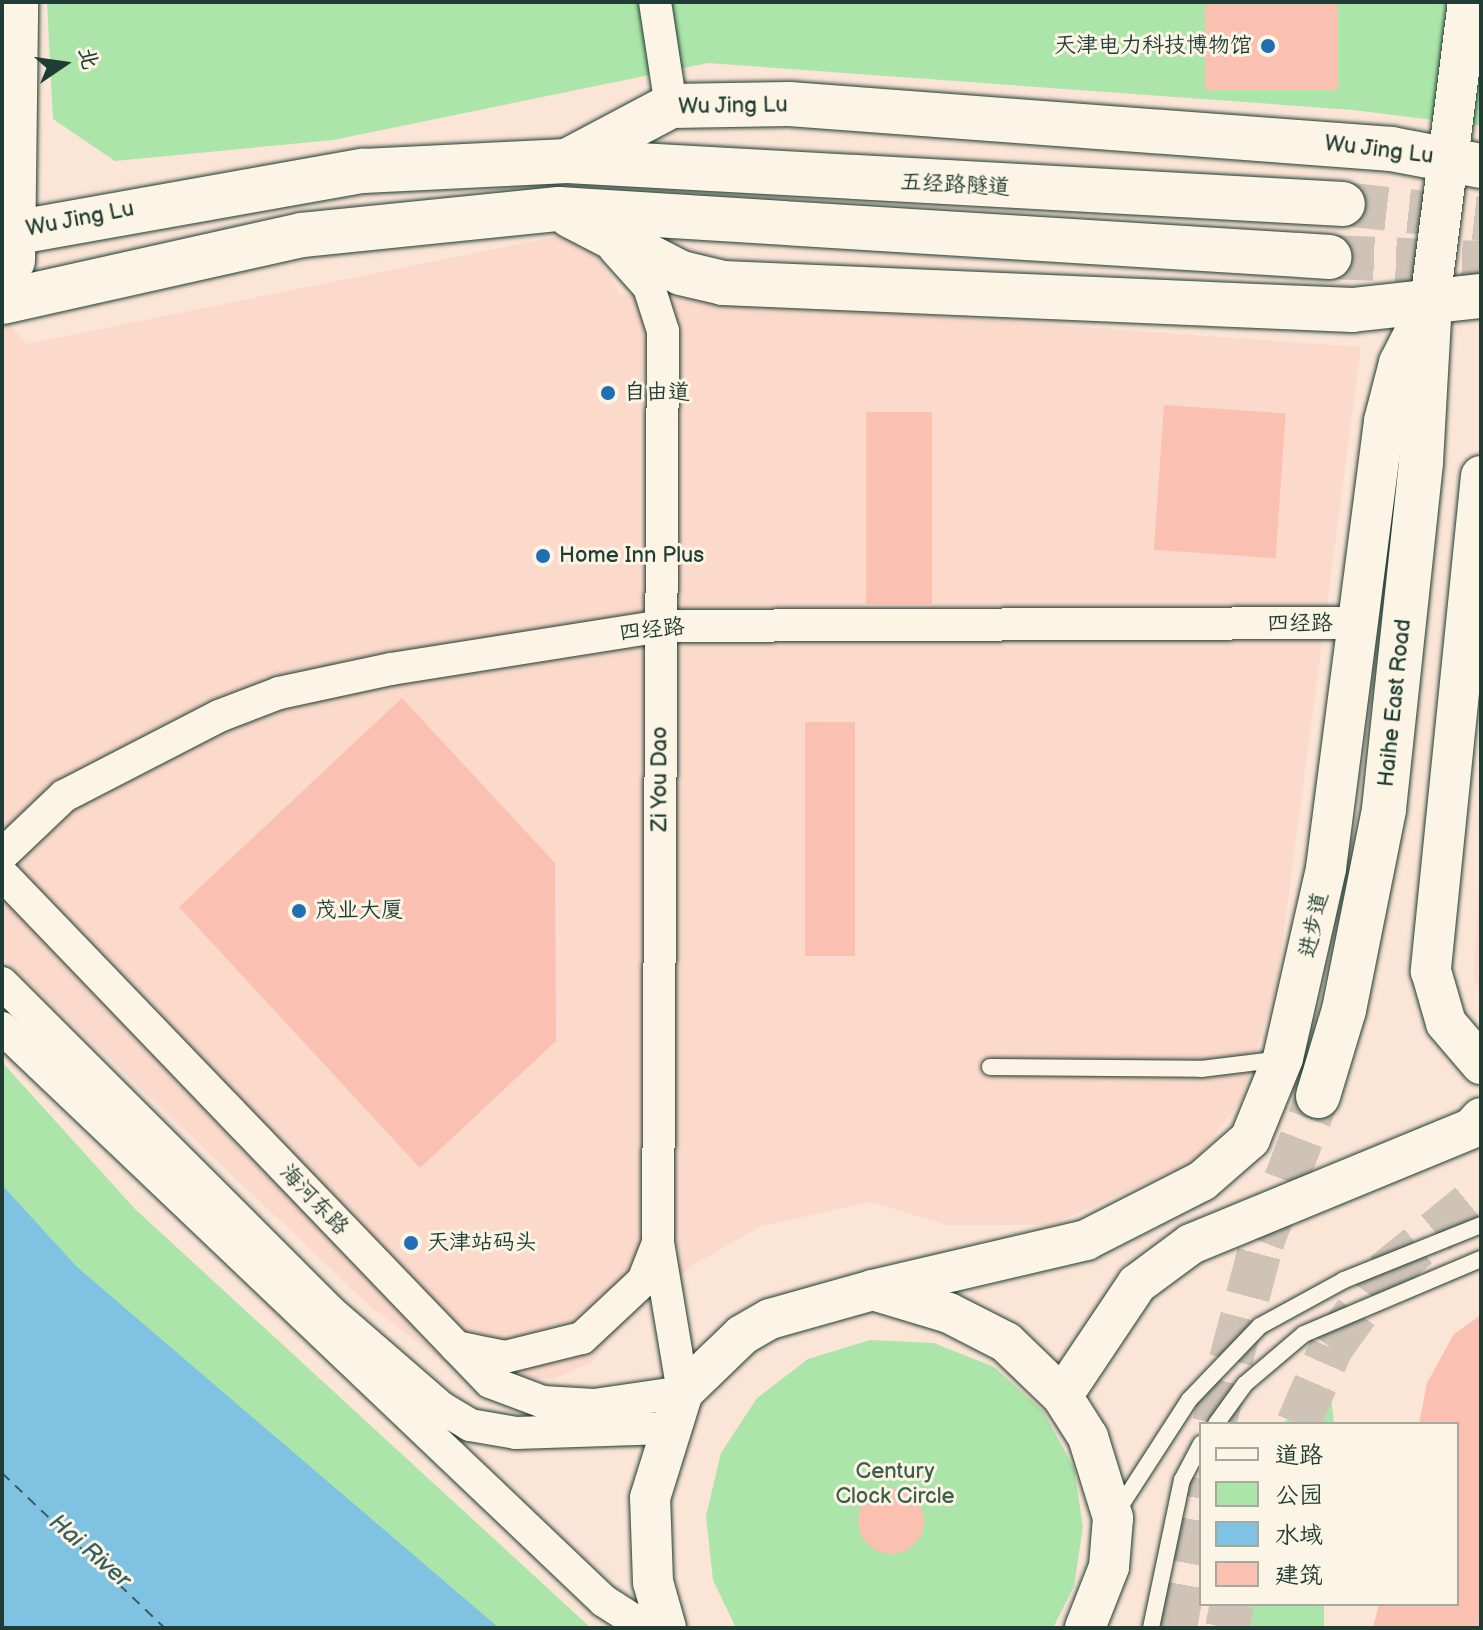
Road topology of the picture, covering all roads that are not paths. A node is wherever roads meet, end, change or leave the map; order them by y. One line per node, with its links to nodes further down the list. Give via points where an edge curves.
1 (16, 2): 9 (main road)
2 (655, 2): 4 (street)
3 (1468, 2): 6 (street, 进步道)
4 (671, 106): 5 (main road, Wu Jing Lu); 6 (main road, Wu Jing Lu, via 900,109)
5 (567, 161): 7 (main road, 五经路隧道); 9 (main road, Wu Jing Lu, via 363,171)
6 (1471, 169): 13 (street, 进步道)
7 (1343, 204)
8 (559, 209): 10 (main road, 五经路隧道); 12 (main road, via 302,235); 13 (main road, via 681,273 723,283 1352,310); 16 (street, Zi You Dao, via 634,265 659,308 667,392)
9 (8, 233): 12 (main road)
10 (1330, 257)
11 (1481, 296): 13 (main road)
12 (4, 298)
13 (1430, 302): 15 (street, 进步道, via 1399,363 1384,421); 24 (main road, Haihe East Road, via 1421,462 1384,809 1353,969)
14 (1481, 476): 22 (street, via 1431,971 1446,1023)
15 (1356, 623): 16 (street, 四经路); 21 (street, 进步道, via 1326,868)
16 (661, 626): 17 (street, 四经路, via 279,693 219,716 64,796); 27 (street, Zi You Dao)
17 (2, 855)
18 (2, 874): 30 (street, 海河东路)
19 (2, 983): 34 (street, via 331,1312 442,1408 470,1425 516,1433)
20 (2, 1028): 37 (street, via 604,1601)
21 (1283, 1058): 23 (lane, via 1201,1069); 29 (street, 进步道, via 1250,1139 1202,1181 1086,1240)
22 (1481, 1064)
23 (990, 1067)
24 (1318, 1096)
25 (1481, 1118): 32 (street, via 1472,1128 1191,1244 1129,1293)
26 (1481, 1225): 36 (lane, via 1344,1280 1260,1326 1189,1400)
27 (658, 1243): 30 (street, via 643,1281 582,1338 505,1357); 31 (street, Zi You Dao)
28 (1481, 1259): 33 (lane, via 1304,1334 1245,1384)
29 (873, 1290): 31 (street, 进步道, via 770,1319 742,1335); 32 (street, via 979,1326)
30 (456, 1347): 31 (street, 海河东路, via 490,1382 543,1402 594,1405)
31 (683, 1392): 34 (street)
32 (1062, 1396): 36 (street, via 1088,1437)
33 (1217, 1422)
34 (667, 1428): 38 (street, via 648,1522)
35 (1199, 1448): 40 (lane, via 1182,1480)
36 (1113, 1518): 39 (street, via 1109,1567)
37 (646, 1628)
38 (666, 1628)
39 (1085, 1628)
40 (1151, 1628)

